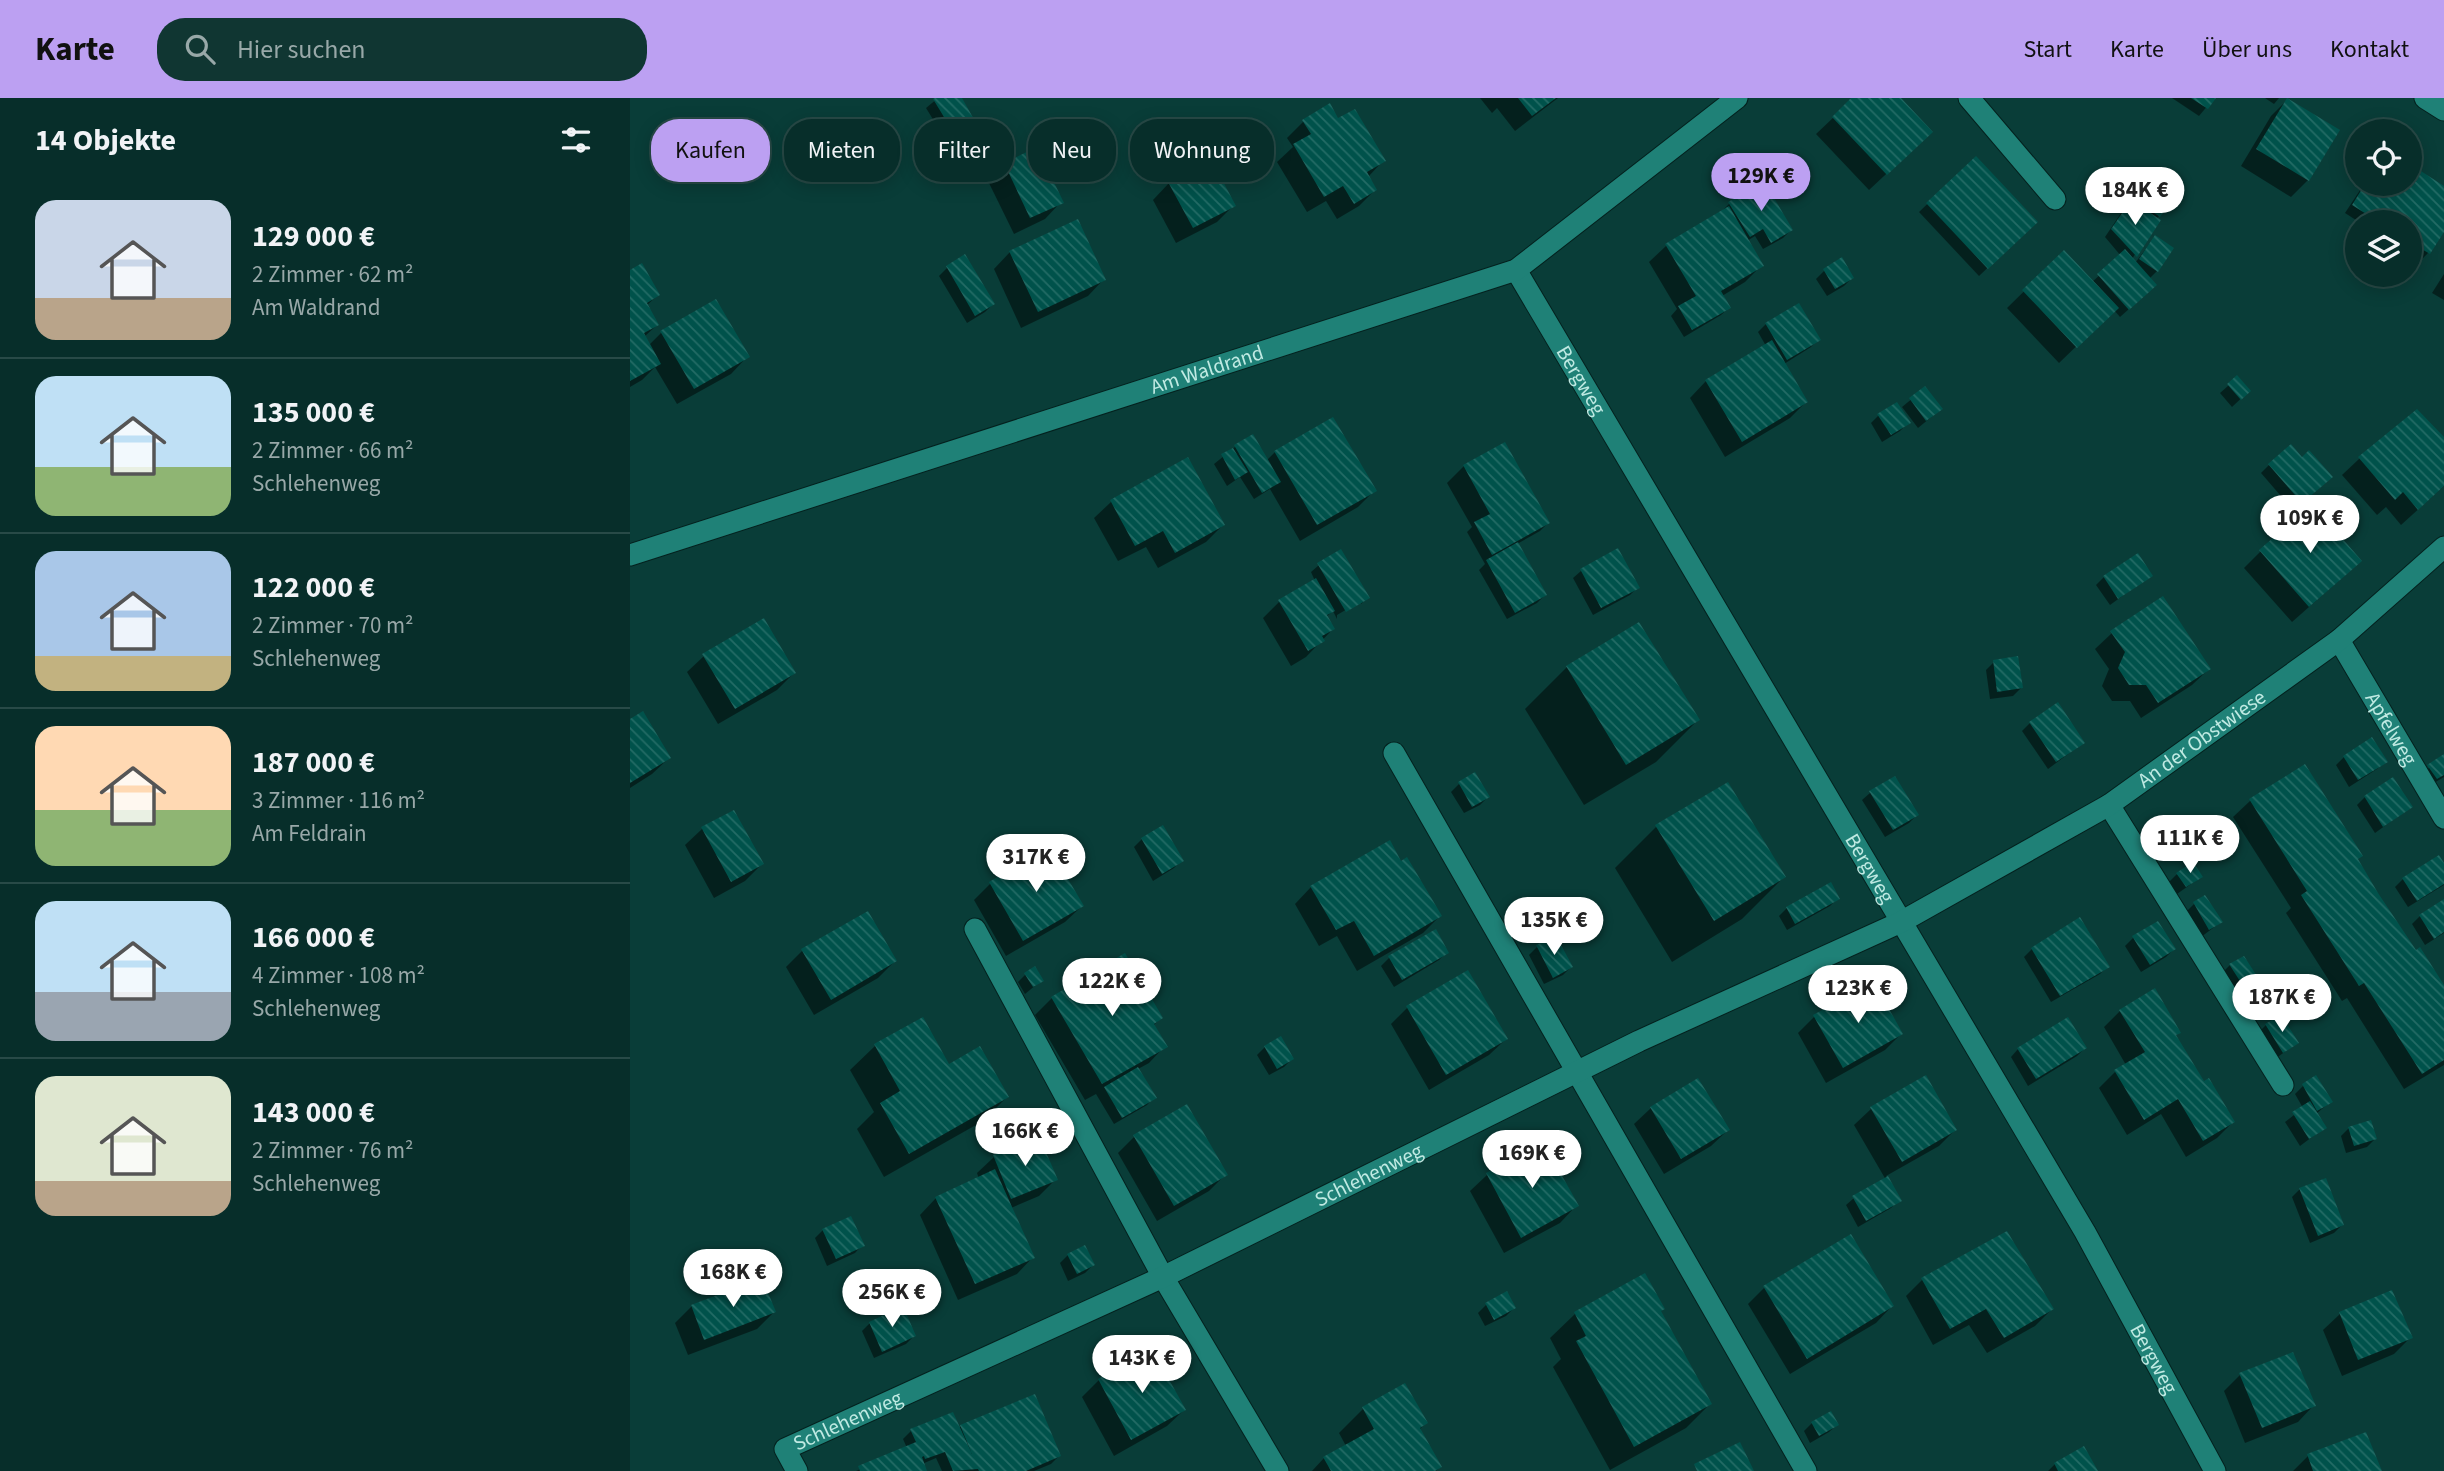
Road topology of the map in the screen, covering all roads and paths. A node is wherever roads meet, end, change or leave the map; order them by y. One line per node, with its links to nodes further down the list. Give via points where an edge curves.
1 (1737, 98): 6 (street, Am Waldrand)
2 (1969, 98): 5 (street)
3 (2425, 98): 4 (street)
4 (2444, 110)
5 (2056, 199)
6 (1516, 270): 8 (street, Am Waldrand); 13 (street, Bergweg)
7 (2444, 547): 9 (street, An der Obstwiese)
8 (630, 555)
9 (2339, 640): 11 (street, An der Obstwiese); 12 (street, Apfelweg)
10 (1394, 753): 15 (street)
11 (2109, 804): 13 (street, An der Obstwiese); 16 (street)
12 (2444, 818)
13 (1901, 922): 15 (street, Schlehenweg); 21 (street, Bergweg, via 2085,1232)
14 (975, 929): 17 (street)
15 (1576, 1073): 17 (street, Schlehenweg); 20 (street)
16 (2283, 1085)
17 (1163, 1277): 18 (street, Schlehenweg, via 785,1449); 19 (street)
18 (797, 1471)
19 (1278, 1471)
20 (1805, 1471)
21 (2215, 1471)

